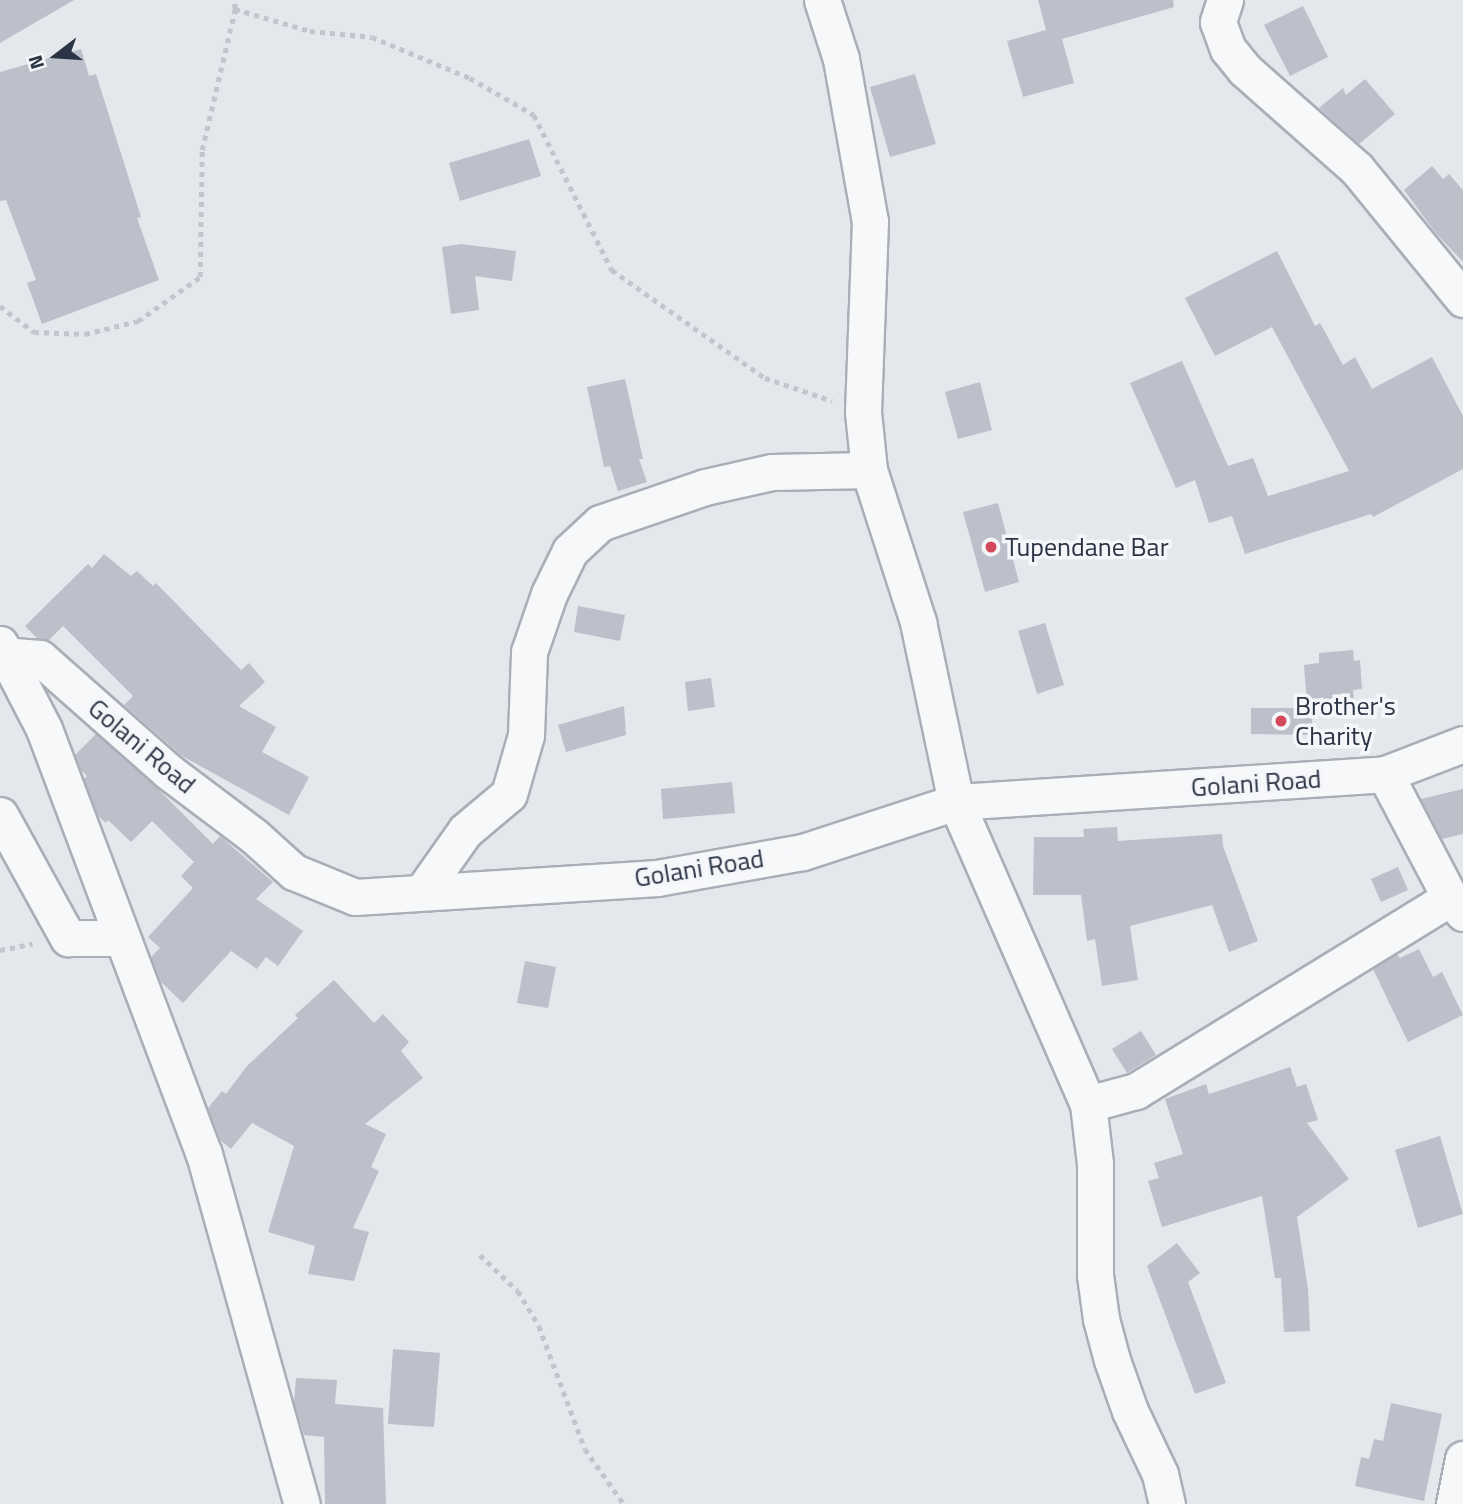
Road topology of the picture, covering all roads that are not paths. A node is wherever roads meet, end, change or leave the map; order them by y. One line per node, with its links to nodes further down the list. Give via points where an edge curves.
1 (1225, 0): 3 (street, via 1218,22 1228,49 1245,70 1357,169)
2 (827, 1): 4 (street, via 870,221 863,412)
3 (1463, 299)
4 (869, 470): 8 (street, via 918,622); 10 (street, via 772,472 705,486 600,523 570,551 529,652 526,735 509,794 465,831)
5 (2, 651): 10 (street, Golani Road, via 40,658 169,772 254,835 294,872 355,897); 12 (street, via 44,729)
6 (1463, 744): 7 (street, Golani Road)
7 (1385, 774): 8 (street, Golani Road); 11 (street)
8 (956, 802): 10 (street, Golani Road, via 803,852 657,878); 13 (street)
9 (0, 815): 12 (street, via 68,938)
10 (422, 892)
11 (1457, 906): 13 (street, via 1136,1091)
12 (121, 938): 15 (street, via 204,1154)
13 (1088, 1104): 16 (street, via 1101,1319 1130,1411 1160,1474)
14 (1463, 1459): 17 (street)
15 (302, 1504)
16 (1167, 1504)
17 (1454, 1504)

